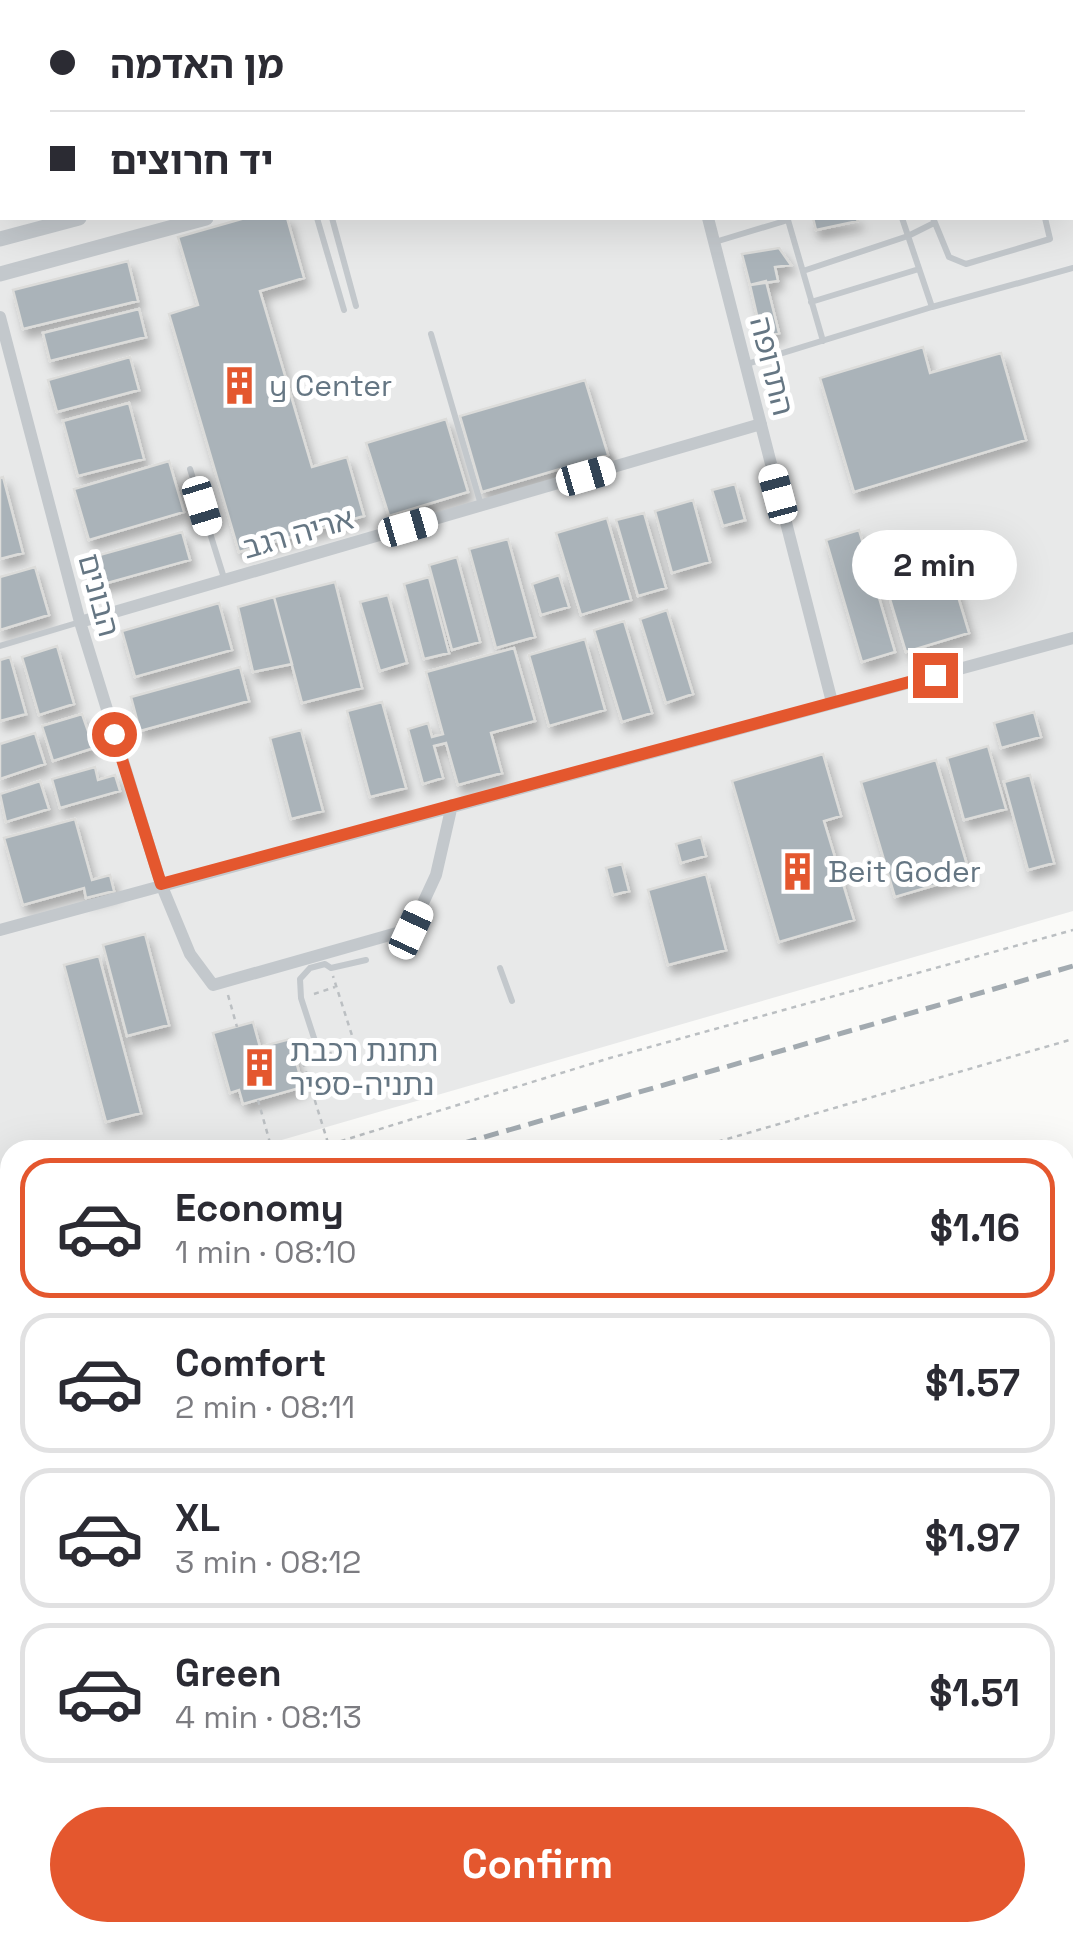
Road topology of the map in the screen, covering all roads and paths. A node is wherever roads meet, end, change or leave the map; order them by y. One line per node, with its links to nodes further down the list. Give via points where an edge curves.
1 (72, 220): 10 (street)
2 (199, 220): 15 (street)
3 (318, 220): 19 (lane)
4 (333, 220): 17 (lane)
5 (708, 220): 11 (street, התרופה)
6 (903, 220): 9 (lane)
7 (933, 220): 8 (lane, via 949,257 966,264 1050,239); 9 (lane)
8 (1045, 220)
9 (908, 236): 12 (lane); 14 (lane)
10 (0, 240)
11 (714, 242): 14 (lane, via 788,220); 23 (street, התרופה)
12 (919, 268): 16 (lane); 18 (lane)
13 (1073, 268): 18 (lane)
14 (802, 271): 16 (lane)
15 (0, 274)
16 (812, 302): 22 (lane)
17 (356, 306)
18 (932, 306): 22 (lane)
19 (344, 310)
20 (0, 317): 28 (street, הבונים)
21 (431, 334): 26 (lane)
22 (823, 340): 23 (lane)
23 (746, 364): 24 (street, התרופה)
24 (761, 424): 26 (street, אריה רגב); 31 (street, התרופה)
25 (190, 469): 27 (lane)
26 (482, 506): 27 (street, אריה רגב)
27 (224, 580): 28 (street, אריה רגב)
28 (80, 622): 30 (lane); 33 (street, הבונים)
29 (1073, 638): 31 (street)
30 (0, 646)
31 (832, 702): 32 (street)
32 (452, 805): 33 (street); 39 (street, via 436,875 411,930)
33 (161, 884): 34 (street); 39 (street, הבונים, via 190,954 213,985)
34 (0, 930)
35 (1073, 930): 49 (path, via 610,1058)
36 (366, 960): 37 (lane)
37 (331, 968): 40 (path); 41 (lane, via 310,968 300,979)
38 (500, 968): 42 (lane)
39 (224, 982): 43 (path)
40 (336, 986): 41 (path); 48 (path, via 355,1045 303,1062)
41 (301, 998): 45 (lane)
42 (512, 1001)
43 (237, 1027)
44 (1073, 1039): 50 (path)
45 (315, 1041)
46 (258, 1100): 47 (path)
47 (269, 1140)
48 (326, 1140)
49 (344, 1140)
50 (725, 1140)

